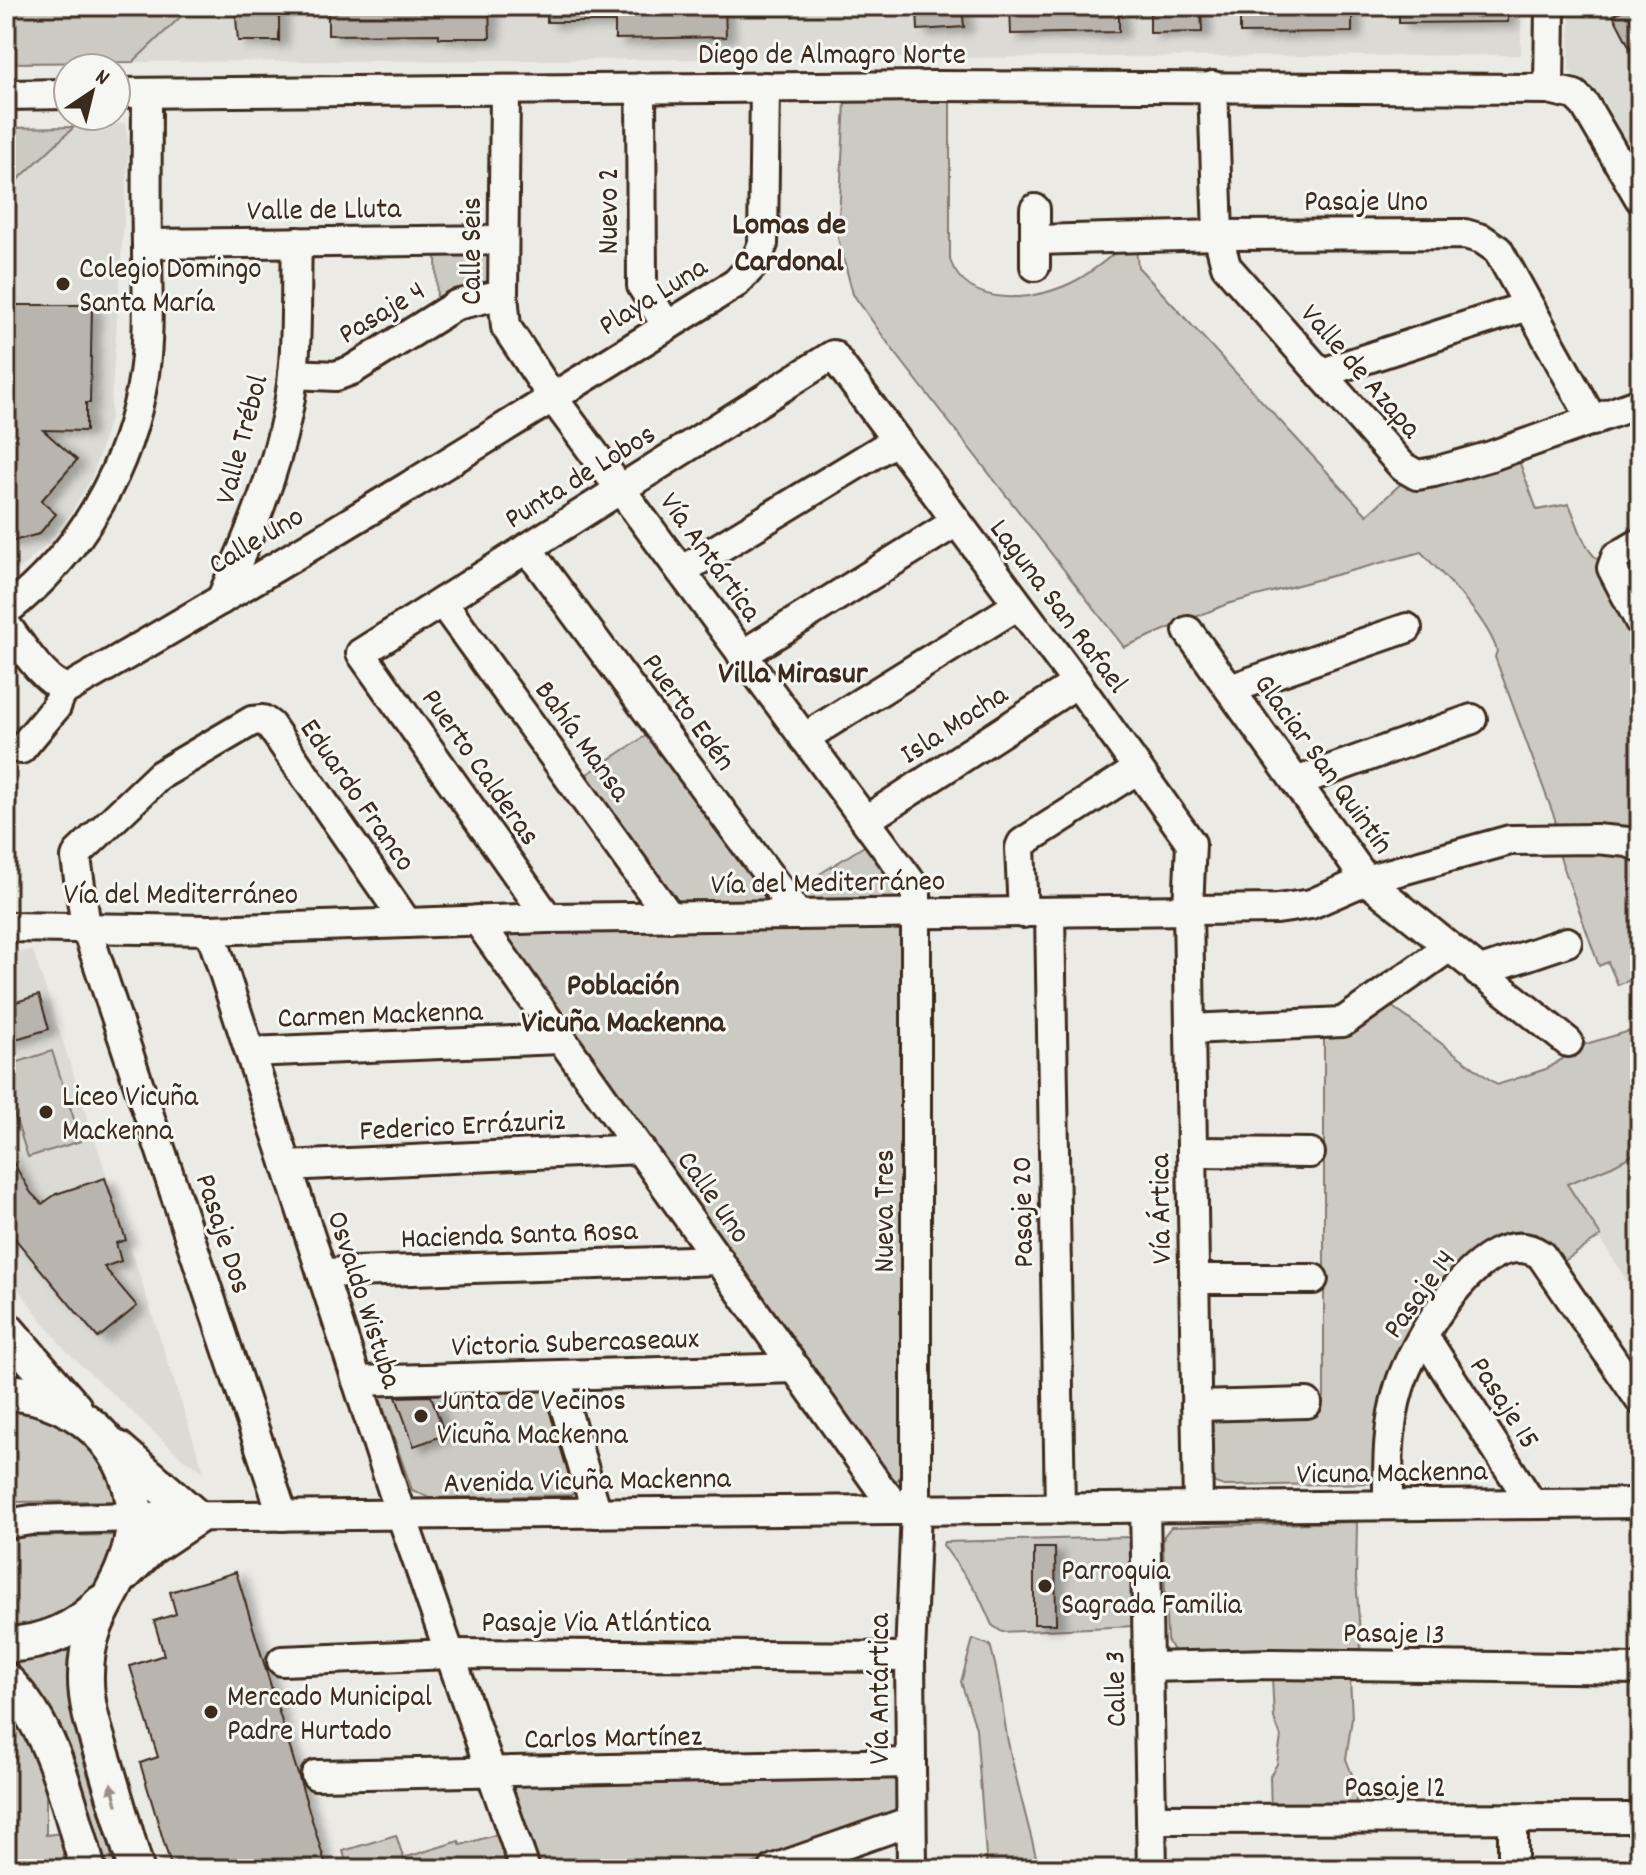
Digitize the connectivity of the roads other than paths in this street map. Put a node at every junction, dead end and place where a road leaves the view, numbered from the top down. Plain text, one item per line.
1 (1550, 6) edge
2 (1213, 86) junction
3 (765, 87) junction
4 (641, 88) junction
5 (1549, 89) junction
6 (505, 90) junction
7 (132, 93) edge
8 (147, 93) junction
9 (52, 94) edge
10 (6, 95) edge
11 (1640, 199) edge
12 (1035, 209) dead end
13 (1218, 235) junction
14 (503, 240) junction
15 (297, 242) junction
16 (147, 244) junction
17 (503, 294) junction
18 (1528, 306) junction
19 (667, 326) junction
20 (833, 355) joint
21 (1322, 373) junction
22 (293, 374) junction
23 (553, 398) junction
24 (1640, 403) edge
25 (1593, 421) junction
26 (895, 441) junction
27 (622, 488) junction
28 (956, 522) junction
29 (1640, 543) edge
30 (527, 548) junction
31 (681, 571) junction
32 (221, 600) junction
33 (442, 602) junction
34 (1018, 605) junction
35 (6, 611) edge
36 (1640, 622) edge
37 (6, 625) edge
38 (1407, 628) dead end
39 (1188, 631) dead end
40 (361, 653) joint
41 (742, 655) junction
42 (1077, 683) junction
43 (63, 688) junction
44 (1230, 689) junction
45 (1472, 719) dead end
46 (804, 738) junction
47 (21, 749) dead end
48 (1138, 769) junction
49 (1296, 782) junction
50 (866, 820) junction
51 (1640, 847) edge
52 (1366, 880) junction
53 (1188, 909) junction
54 (918, 912) junction
55 (1037, 913) junction
56 (798, 915) junction
57 (670, 917) junction
58 (548, 918) junction
59 (477, 920) junction
60 (407, 923) junction
61 (6, 927) edge
62 (86, 927) junction
63 (210, 930) junction
64 (1567, 942) dead end
65 (1448, 948) junction
66 (1478, 972) junction
67 (1190, 1029) junction
68 (561, 1039) junction
69 (1568, 1042) dead end
70 (250, 1052) junction
71 (640, 1149) junction
72 (1192, 1152) junction
73 (1310, 1153) dead end
74 (287, 1166) junction
75 (719, 1260) junction
76 (322, 1273) junction
77 (1194, 1279) junction
78 (1313, 1279) dead end
79 (6, 1329) edge
80 (1424, 1336) junction
81 (796, 1368) junction
82 (556, 1377) junction
83 (357, 1381) junction
84 (6, 1392) edge
85 (1640, 1400) edge
86 (1307, 1403) dead end
87 (1196, 1406) junction
88 (94, 1428) junction
89 (1640, 1503) edge
90 (1532, 1504) junction
91 (1388, 1505) junction
92 (1198, 1507) junction
93 (1145, 1508) junction
94 (1060, 1509) junction
95 (907, 1510) junction
96 (597, 1513) junction
97 (402, 1515) junction
98 (283, 1516) junction
99 (134, 1517) junction
100 (196, 1517) junction
101 (14, 1520) edge
102 (113, 1588) junction
103 (6, 1645) edge
104 (450, 1654) junction
105 (910, 1657) junction
106 (282, 1661) dead end
107 (1148, 1667) junction
108 (1640, 1669) edge
109 (6, 1681) edge
110 (911, 1763) junction
111 (492, 1773) junction
112 (316, 1775) dead end
113 (1640, 1818) edge
114 (1151, 1819) junction
115 (1513, 1820) junction
116 (911, 1821) junction
117 (88, 1869) edge
118 (136, 1869) edge
119 (525, 1869) edge
120 (774, 1869) edge
121 (912, 1869) edge
122 (1152, 1869) edge
123 (1513, 1869) edge

1 - 5 street
2 - 3 street, Diego de Almagro Norte
2 - 5 street, Diego de Almagro Norte
2 - 13 street, Valle de Azapa
3 - 4 street, Diego de Almagro Norte
3 - 19 street, Playa Luna
4 - 6 street, Diego de Almagro Norte
4 - 19 street, Nuevo 2
5 - 11 street
6 - 8 street, Diego de Almagro Norte
6 - 14 street, Calle Seis
7 - 8 street, Diego de Almagro Norte
8 - 16 street
9 - 10 street
12 - 13 street, Pasaje Uno
13 - 18 street, Pasaje Uno
13 - 21 street, Valle de Azapa
14 - 15 street, Valle de Lluta
14 - 17 street, Calle Seis
15 - 16 street, Valle de Lluta
15 - 22 street, Valle Trébol
16 - 35 street
17 - 22 street, Pasaje 4
17 - 23 street, Calle Seis
18 - 21 street
18 - 25 street, Pasaje Uno
19 - 23 street, Playa Luna
20 - 26 street, Laguna San Rafael
20 - 27 street, Punta de Lobos
21 - 25 street, Valle de Azapa
22 - 32 street, Valle Trébol
23 - 27 street, Vía Antártica
23 - 32 street, Calle Uno
24 - 25 street, Valle de Azapa
26 - 28 street, Laguna San Rafael
26 - 31 street
27 - 30 street, Punta de Lobos
27 - 31 street, Vía Antártica
28 - 34 street, Laguna San Rafael
28 - 41 street
29 - 36 street
30 - 33 street, Punta de Lobos
30 - 56 street, Puerto Edén
31 - 41 street, Vía Antártica
32 - 43 street, Calle Uno
33 - 40 street, Punta de Lobos
33 - 57 street, Bahía Mansa
34 - 42 street, Laguna San Rafael
34 - 46 street
37 - 43 street
38 - 44 street
39 - 44 street, Glaciar San Quintín
40 - 58 street, Puerto Calderas
41 - 46 street, Vía Antártica
42 - 48 street, Laguna San Rafael
42 - 50 street, Isla Mocha
43 - 47 street
44 - 49 street, Glaciar San Quintín
45 - 49 street
46 - 50 street, Vía Antártica
48 - 53 street, Laguna San Rafael
48 - 55 street, Pasaje 20
49 - 52 street, Glaciar San Quintín
50 - 54 street, Vía Antártica
51 - 52 street, Vía del Mediterráneo
52 - 53 street, Vía del Mediterráneo
52 - 65 street, Glaciar San Quintín
53 - 55 street, Vía del Mediterráneo
53 - 67 street, Vía Ártica
54 - 55 street, Vía del Mediterráneo
54 - 56 street, Vía del Mediterráneo
54 - 95 street, Nueva Tres
55 - 94 street, Pasaje 20
56 - 57 street, Vía del Mediterráneo
57 - 58 street, Vía del Mediterráneo
58 - 59 street, Vía del Mediterráneo
59 - 60 street, Vía del Mediterráneo
59 - 68 street, Calle Uno
60 - 62 street, Eduardo Franco
60 - 63 street, Vía del Mediterráneo
61 - 62 street, Vía del Mediterráneo
62 - 63 street, Vía del Mediterráneo
62 - 98 street, Pasaje Dos
63 - 70 street, Osvaldo Wistuba
64 - 66 street
65 - 66 street, Glaciar San Quintín
65 - 67 street
66 - 69 street, Glaciar San Quintín
67 - 72 street, Vía Ártica
68 - 70 street, Carmen Mackenna
68 - 71 street, Calle Uno
70 - 74 street, Osvaldo Wistuba
71 - 74 street, Federico Errázuriz
71 - 75 street, Calle Uno
72 - 73 street
72 - 77 street, Vía Ártica
74 - 76 street, Osvaldo Wistuba
75 - 76 street, Hacienda Santa Rosa
75 - 81 street, Calle Uno
76 - 83 street, Osvaldo Wistuba
77 - 78 street
77 - 87 street, Vía Ártica
79 - 88 main road
80 - 85 street, Pasaje 14
80 - 90 street, Pasaje 15
80 - 91 street, Pasaje 14
81 - 82 street, Victoria Subercaseaux
81 - 95 street, Calle Uno
82 - 83 street, Victoria Subercaseaux
82 - 96 street
83 - 97 street, Osvaldo Wistuba
84 - 88 main road
86 - 87 street
87 - 92 street, Vía Ártica
88 - 99 main road
88 - 100 main road
89 - 90 street, Vicuna Mackenna
90 - 91 street, Vicuna Mackenna
91 - 92 street, Vicuna Mackenna
92 - 93 street, Vicuna Mackenna
93 - 94 street, Avenida Vicuña Mackenna
93 - 107 street, Calle 3
94 - 95 street, Avenida Vicuña Mackenna
95 - 96 street, Avenida Vicuña Mackenna
95 - 105 street, Vía Antártica
96 - 97 street, Avenida Vicuña Mackenna
97 - 98 street, Avenida Vicuña Mackenna
97 - 104 street, Osvaldo Wistuba
98 - 100 street, Avenida Vicuña Mackenna
99 - 100 street, Avenida Vicuña Mackenna
99 - 101 street, Avenida Vicuña Mackenna
99 - 102 main road
100 - 102 main road
102 - 103 main road
118 -> 102 main road
104 - 105 street, Pasaje Via Atlántica
104 - 106 street, Pasaje Via Atlántica
104 - 111 street, Osvaldo Wistuba
105 - 110 street, Vía Antártica
107 - 108 street, Pasaje 13
107 - 114 street, Calle 3
109 - 117 main road
110 - 111 street, Carlos Martínez
110 - 116 street, Vía Antártica
111 - 112 street, Carlos Martínez
111 - 119 street, Osvaldo Wistuba
113 - 115 street, Pasaje 12
114 - 115 street, Pasaje 12
114 - 122 street, Calle 3
115 - 123 street
116 - 120 street
116 - 121 street, Vía Antártica

